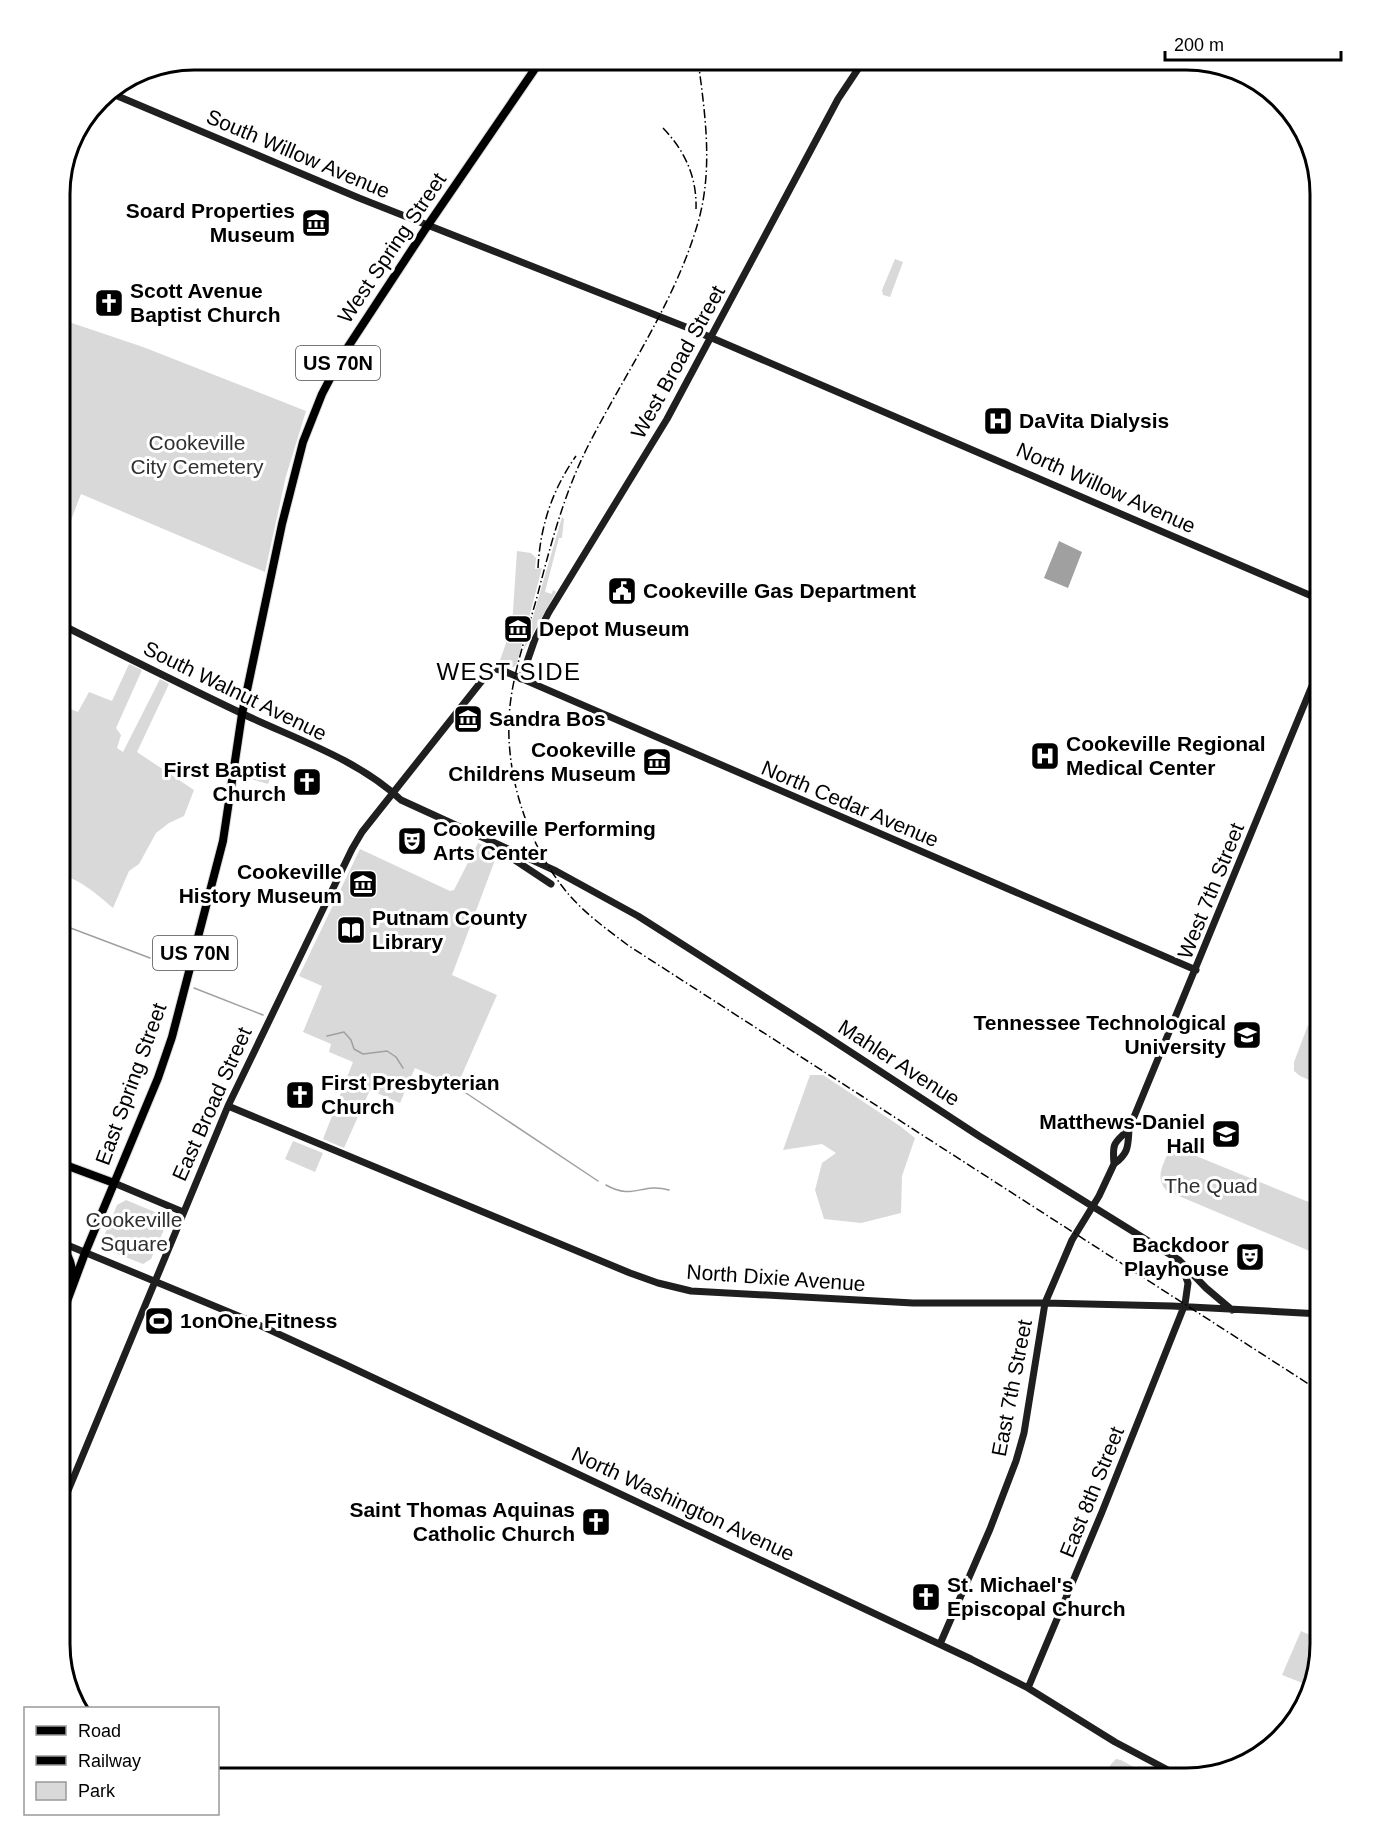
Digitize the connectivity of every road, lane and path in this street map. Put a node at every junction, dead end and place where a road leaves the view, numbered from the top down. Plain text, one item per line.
1 (533, 71) edge
2 (857, 71) edge
3 (119, 97) edge
4 (428, 225) junction
5 (711, 338) junction
6 (1310, 595) edge
7 (71, 629) edge
8 (527, 660) junction
9 (504, 671) junction
10 (521, 679) junction
11 (1310, 691) edge
12 (242, 714) junction
13 (393, 792) junction
14 (478, 837) junction
15 (551, 884) dead end
16 (1196, 970) junction
17 (228, 1106) junction
18 (1129, 1129) junction
19 (1114, 1164) junction
20 (71, 1166) edge
21 (114, 1183) junction
22 (1093, 1206) junction
23 (183, 1212) junction
24 (71, 1247) edge
25 (85, 1253) junction
26 (1179, 1260) junction
27 (71, 1261) edge
28 (154, 1282) junction
29 (1188, 1283) junction
30 (73, 1284) junction
31 (71, 1290) edge
32 (1045, 1303) junction
33 (1183, 1307) junction
34 (1203, 1308) junction
35 (1232, 1310) junction
36 (1310, 1314) edge
37 (71, 1483) edge
38 (940, 1644) junction
39 (1028, 1688) junction
40 (1164, 1768) edge

1 - 4 main road, West Spring Street / US 70N
2 - 5 street, West Broad Street
3 - 4 street, South Willow Avenue
4 - 5 street, South Willow Avenue
4 - 12 main road, West Spring Street / US 70N
5 - 6 street, North Willow Avenue
5 - 8 street, West Broad Street
7 - 12 street, South Walnut Avenue
8 - 9 street
8 - 10 street, West Broad Street
9 - 10 street, North Cedar Avenue
9 - 13 street, North Cedar Avenue
10 - 16 street, North Cedar Avenue
11 - 16 street, West 7th Street
12 - 13 street, South Walnut Avenue
12 - 21 main road, East Spring Street / US 70N
13 - 14 street, South Walnut Avenue
13 - 17 street, East Broad Street
14 - 15 street
14 - 22 street, Mahler Avenue
16 - 18 street, West 7th Street
17 - 23 street, East Broad Street
17 - 32 street, North Dixie Avenue
18 - 19 street, West 7th Street
18 - 19 street, West 7th Street
19 - 22 street, West 7th Street
20 - 21 main road
21 - 23 street
21 - 25 main road, East Spring Street / US 70N
22 - 26 street, Mahler Avenue
22 - 32 street, East 7th Street
23 - 28 street, East Broad Street
24 - 25 street, North Washington Avenue
25 - 28 street, North Washington Avenue
25 - 30 main road, East Spring Street / US 70N
26 - 29 street
26 - 35 street, Mahler Avenue
27 - 30 main road
28 - 37 street, East Broad Street
28 - 38 street, North Washington Avenue
29 - 33 street
29 - 34 street
30 - 31 main road, East Spring Street / US 70N
32 - 33 street, North Dixie Avenue
32 - 38 street, East 7th Street
33 - 34 street, North Dixie Avenue
33 - 39 street, East 8th Street
34 - 35 street, North Dixie Avenue
35 - 36 street, North Dixie Avenue
38 - 39 street, North Washington Avenue
39 - 40 street, North Washington Avenue

